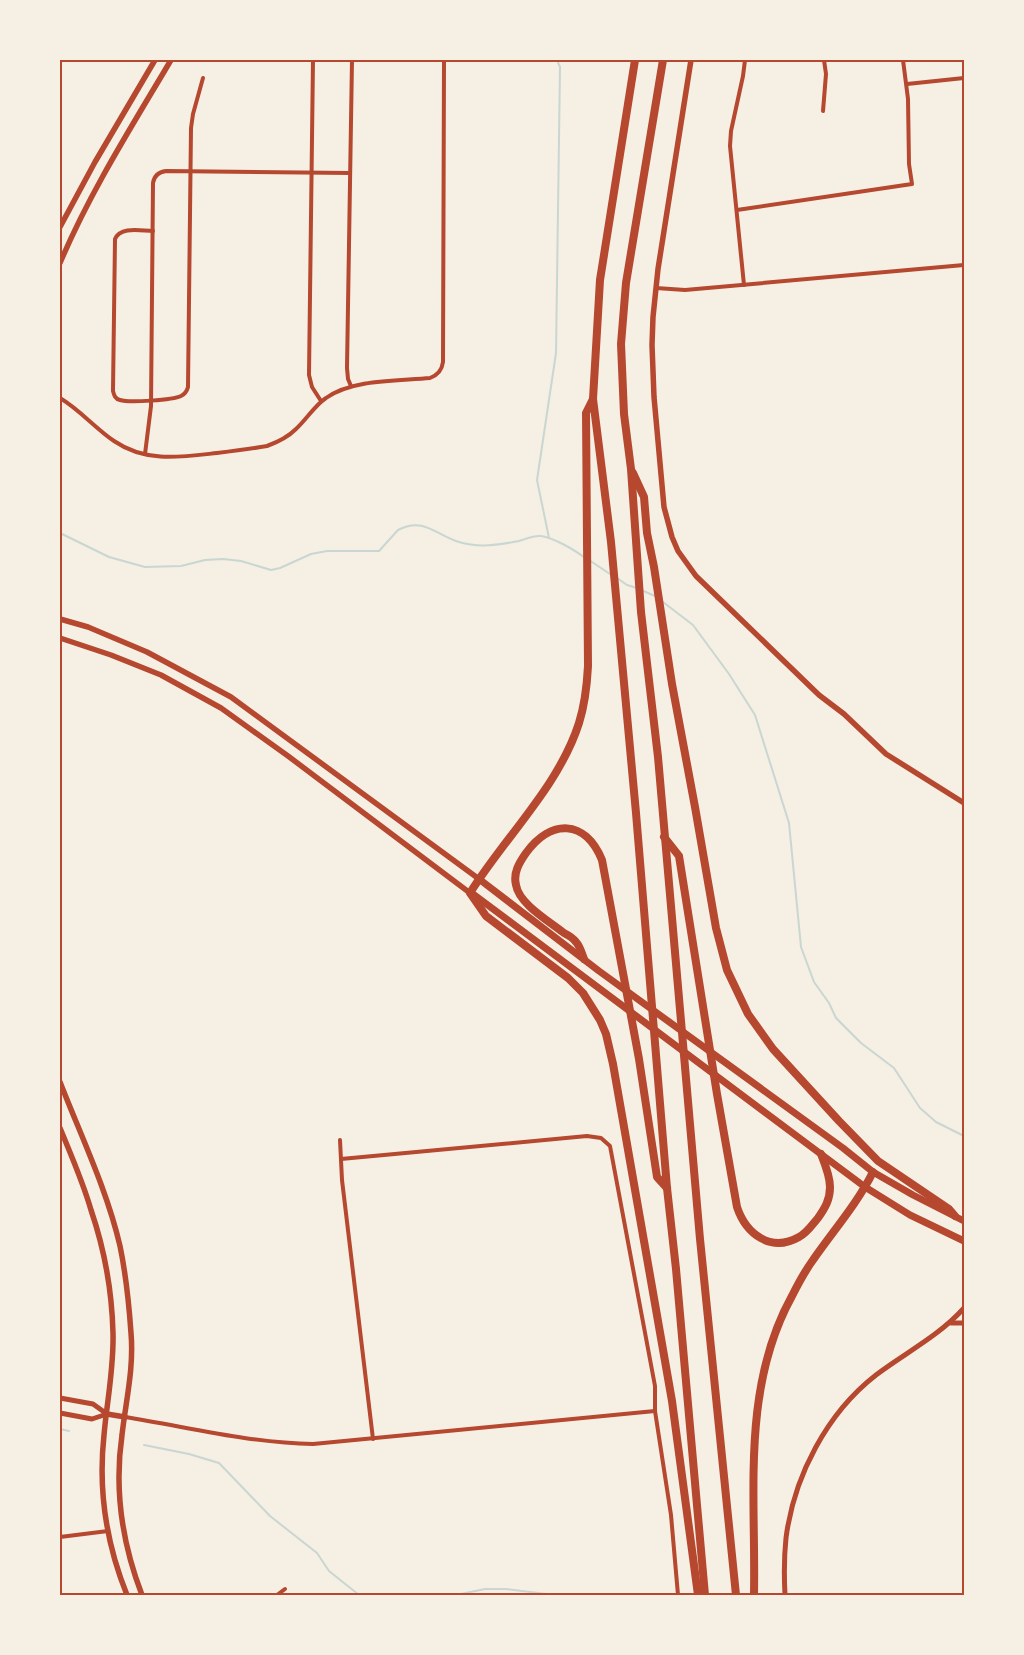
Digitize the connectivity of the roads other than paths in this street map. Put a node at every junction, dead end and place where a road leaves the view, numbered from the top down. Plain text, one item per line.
1 (155, 60) edge
2 (171, 60) edge
3 (313, 60) edge
4 (352, 60) edge
5 (444, 60) edge
6 (635, 60) edge
7 (663, 60) edge
8 (691, 60) edge
9 (745, 60) edge
10 (824, 60) edge
11 (903, 60) edge
12 (203, 78) dead end
13 (964, 78) edge
14 (906, 84) junction
15 (822, 111) dead end
16 (190, 171) junction
17 (313, 172) junction
18 (350, 173) junction
19 (737, 210) junction
20 (60, 227) edge
21 (153, 231) junction
22 (60, 263) edge
23 (964, 265) edge
24 (744, 285) junction
25 (656, 288) junction
26 (351, 386) junction
27 (60, 398) edge
28 (593, 399) junction
29 (151, 400) junction
30 (321, 401) junction
31 (145, 454) junction
32 (631, 469) junction
33 (60, 619) edge
34 (60, 638) edge
35 (964, 803) edge
36 (664, 837) junction
37 (479, 878) junction
38 (470, 893) junction
39 (584, 959) junction
40 (60, 1082) edge
41 (60, 1128) edge
42 (340, 1140) dead end
43 (821, 1154) junction
44 (341, 1159) junction
45 (873, 1172) junction
46 (866, 1187) junction
47 (667, 1188) junction
48 (955, 1216) junction
49 (964, 1221) edge
50 (964, 1241) edge
51 (964, 1308) edge
52 (950, 1323) junction
53 (964, 1323) edge
54 (60, 1398) edge
55 (655, 1411) junction
56 (60, 1413) edge
57 (107, 1414) junction
58 (125, 1417) junction
59 (373, 1440) junction
60 (108, 1531) junction
61 (60, 1537) edge
62 (285, 1589) dead end
63 (127, 1595) edge
64 (142, 1595) edge
65 (277, 1595) edge
66 (678, 1595) edge
67 (698, 1595) edge
68 (705, 1595) edge
69 (736, 1595) edge
70 (754, 1595) edge
71 (785, 1595) edge

1 - 20 main road
2 - 22 main road
3 - 17 street
4 - 18 street
5 - 26 street
6 - 28 highway
7 - 32 highway
8 - 25 main road
9 - 19 street
10 - 15 street
11 - 14 street
12 - 16 street
13 - 14 street
14 - 19 street
16 - 17 street
16 - 21 street
16 - 29 street
17 - 18 street
17 - 30 street
18 - 26 street
19 - 24 street
21 - 29 street
21 - 29 street
23 - 24 street
24 - 25 street
25 - 35 main road
26 - 30 street
27 - 31 street
28 - 37 highway
28 - 47 highway
29 - 31 street
30 - 31 street
32 - 36 highway
32 - 48 highway
33 - 37 main road
34 - 38 main road
36 - 43 highway
36 - 69 highway
37 - 38 highway
37 - 39 highway
38 - 43 highway
38 - 67 highway
39 - 45 highway
39 - 47 highway
40 - 58 main road
41 - 57 main road
42 - 44 street
43 - 46 highway
44 - 55 street
44 - 59 street
45 - 46 highway
45 - 48 highway
46 - 50 highway
46 - 70 highway
47 - 68 highway
48 - 49 highway
51 - 52 street
52 - 53 street
52 - 71 street
54 - 57 street
55 - 59 street
55 - 66 street
56 - 57 street
57 - 58 main road
57 - 60 main road
58 - 59 street
58 - 64 main road
60 - 61 street
60 - 63 main road
62 - 65 street

